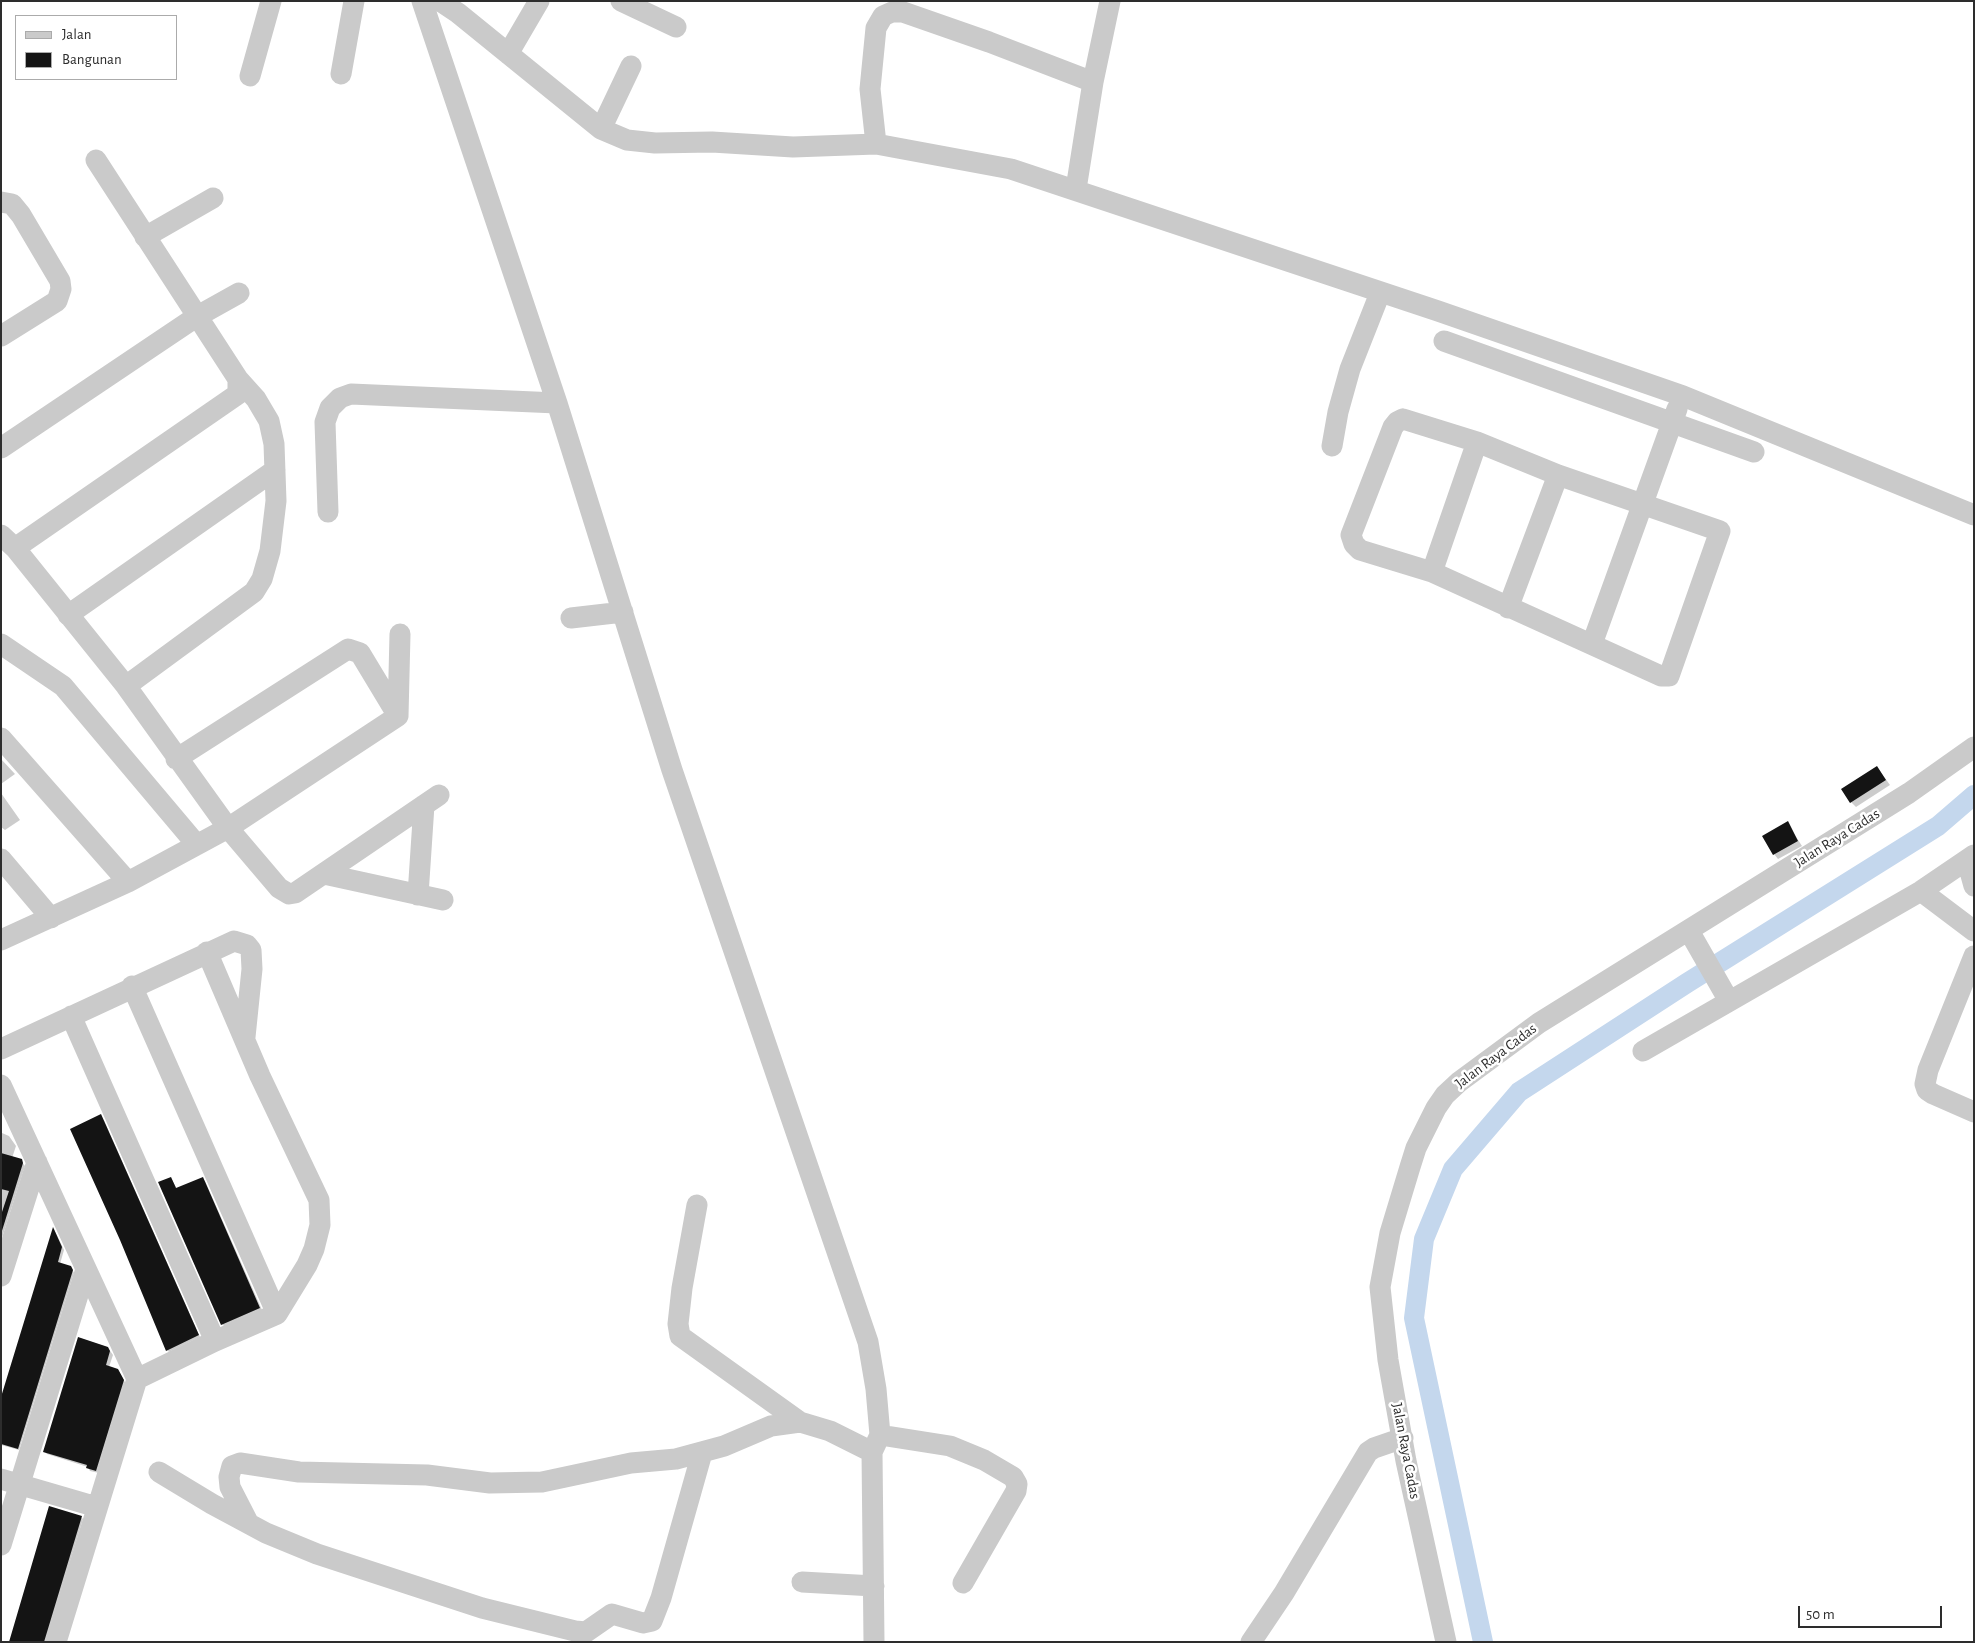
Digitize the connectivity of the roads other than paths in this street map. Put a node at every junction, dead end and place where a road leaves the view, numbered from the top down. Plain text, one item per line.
1 (271, 1) edge
2 (354, 1) edge
3 (422, 1) edge
4 (440, 1) edge
5 (539, 1) edge
6 (621, 1) edge
7 (1110, 1) edge
8 (648, 7) edge
9 (676, 26) dead end
10 (508, 54) junction
11 (631, 66) dead end
12 (341, 74) dead end
13 (250, 76) dead end
14 (1093, 82) junction
15 (601, 129) junction
16 (876, 144) junction
17 (96, 160) dead end
18 (1076, 189) junction
19 (213, 198) dead end
20 (1, 202) edge
21 (145, 237) junction
22 (239, 293) dead end
23 (1380, 293) junction
24 (196, 317) junction
25 (1, 336) edge
26 (1444, 341) dead end
27 (238, 379) junction
28 (1683, 396) junction
29 (557, 403) junction
30 (1671, 422) junction
31 (1477, 442) junction
32 (1332, 446) dead end
33 (1, 448) edge
34 (1754, 452) dead end
35 (275, 470) junction
36 (1558, 475) junction
37 (1644, 504) junction
38 (328, 512) dead end
39 (1974, 514) edge
40 (8, 541) edge
41 (1432, 572) junction
42 (1508, 608) junction
43 (623, 612) junction
44 (68, 615) junction
45 (571, 618) dead end
46 (400, 634) dead end
47 (1, 644) edge
48 (1592, 644) junction
49 (126, 686) junction
50 (398, 716) junction
51 (1, 738) edge
52 (1974, 747) edge
53 (176, 759) junction
54 (228, 828) junction
55 (197, 845) junction
56 (1, 859) edge
57 (1971, 861) edge
58 (324, 874) junction
59 (128, 882) junction
60 (1974, 886) edge
61 (1921, 891) junction
62 (418, 895) junction
63 (443, 900) dead end
64 (51, 918) junction
65 (1974, 931) edge
66 (1, 940) edge
67 (1693, 941) junction
68 (207, 952) junction
69 (1974, 956) edge
70 (132, 986) junction
71 (1727, 998) junction
72 (71, 1016) junction
73 (245, 1038) junction
74 (1, 1050) edge
75 (1643, 1051) dead end
76 (1, 1085) edge
77 (1974, 1112) edge
78 (10, 1121) edge
79 (37, 1162) junction
80 (697, 1205) dead end
81 (86, 1269) junction
82 (1, 1276) edge
83 (278, 1314) junction
84 (215, 1341) junction
85 (137, 1379) junction
86 (800, 1422) junction
87 (1403, 1438) junction
88 (876, 1444) junction
89 (702, 1453) junction
90 (159, 1472) dead end
91 (10, 1482) edge
92 (97, 1507) junction
93 (249, 1524) junction
94 (1, 1545) edge
95 (802, 1582) dead end
96 (962, 1583) dead end
97 (874, 1586) junction
98 (56, 1642) edge
99 (874, 1642) edge
100 (1252, 1642) edge
101 (1446, 1642) edge

1 - 13 street
2 - 12 street
3 - 29 street
4 - 10 street
5 - 10 street
6 - 8 street
7 - 14 street
8 - 9 street
10 - 15 street
11 - 15 street
14 - 16 street
14 - 18 street
15 - 16 street
16 - 18 street
17 - 21 street
18 - 23 street
19 - 21 street
20 - 25 street
21 - 24 street
22 - 24 street
23 - 28 street
23 - 32 street
24 - 27 street
24 - 33 street
26 - 30 street
27 - 35 street
27 - 40 street
28 - 30 street
28 - 39 street
29 - 38 street
29 - 43 street
30 - 34 street
30 - 37 street
31 - 36 street
31 - 41 street
31 - 41 street
35 - 44 street
35 - 49 street
36 - 37 street
36 - 42 street
37 - 48 street
37 - 48 street
40 - 44 street
41 - 42 street
42 - 48 street
43 - 45 street
43 - 88 street
44 - 49 street
46 - 50 street
47 - 55 street
49 - 53 street
50 - 53 street
50 - 54 street
51 - 59 street
52 - 67 street, Jalan Raya Cadas
53 - 54 street
54 - 55 street
54 - 58 street
55 - 59 street
56 - 64 street
57 - 60 street
57 - 61 street
58 - 62 street
58 - 62 street
59 - 64 street
61 - 65 street
61 - 71 street
62 - 63 street
64 - 66 street
67 - 71 street
67 - 87 street, Jalan Raya Cadas
68 - 70 street
68 - 73 street
68 - 73 street
69 - 77 street
70 - 72 street
70 - 83 street
71 - 75 street
72 - 74 street
72 - 84 street
73 - 83 street
76 - 78 street
78 - 79 street
79 - 81 street
79 - 82 street
80 - 86 street
81 - 85 street
81 - 91 street
83 - 84 street
84 - 85 street
85 - 92 street
86 - 88 street
86 - 89 street
87 - 100 street
87 - 101 street, Jalan Raya Cadas
88 - 96 street
88 - 97 street
89 - 93 street
89 - 93 street
90 - 93 street
91 - 92 street
91 - 94 street
92 - 98 street
95 - 97 street
97 - 99 street

